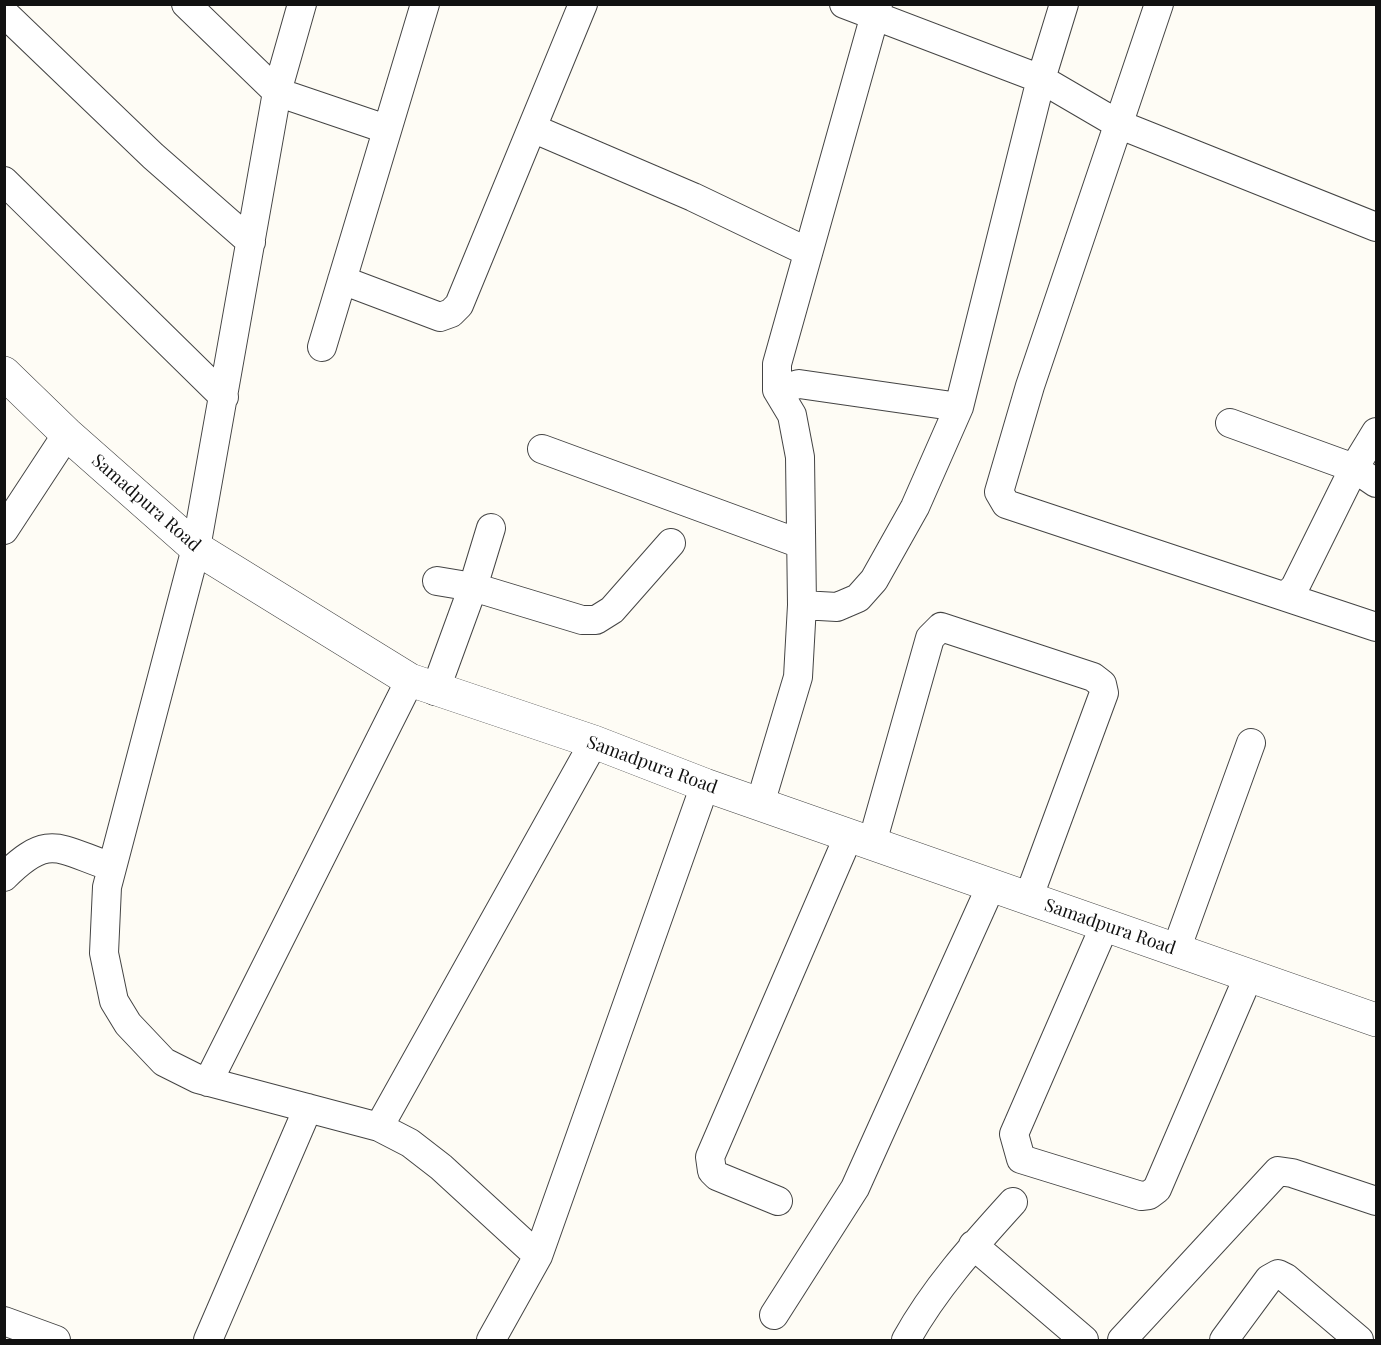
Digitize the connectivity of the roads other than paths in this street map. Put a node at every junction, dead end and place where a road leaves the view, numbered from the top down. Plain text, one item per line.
1 (186, 4) edge
2 (302, 4) edge
3 (425, 4) edge
4 (583, 4) edge
5 (844, 4) edge
6 (1064, 4) edge
7 (1159, 4) edge
8 (877, 10) edge
9 (11, 15) edge
10 (1041, 79) junction
11 (277, 92) junction
12 (1118, 124) junction
13 (532, 128) junction
14 (386, 129) junction
15 (4, 181) edge
16 (1377, 227) edge
17 (251, 242) junction
18 (807, 251) junction
19 (342, 280) junction
20 (322, 347) dead end
21 (4, 373) edge
22 (777, 390) junction
23 (224, 397) junction
24 (959, 407) junction
25 (1230, 423) dead end
26 (1377, 432) edge
27 (68, 434) junction
28 (542, 449) dead end
29 (1365, 475) edge
30 (491, 528) dead end
31 (4, 530) edge
32 (670, 543) dead end
33 (801, 544) junction
34 (196, 548) junction
35 (437, 581) dead end
36 (473, 587) junction
37 (1287, 595) junction
38 (802, 604) junction
39 (1376, 624) edge
40 (423, 686) junction
41 (594, 742) junction
42 (1251, 743) dead end
43 (705, 785) junction
44 (760, 804) junction
45 (861, 839) junction
46 (112, 867) junction
47 (4, 877) edge
48 (991, 886) junction
49 (1028, 899) junction
50 (1105, 925) junction
51 (1176, 950) junction
52 (1249, 975) junction
53 (1377, 1020) edge
54 (208, 1082) junction
55 (308, 1108) junction
56 (380, 1127) junction
57 (1377, 1201) edge
58 (778, 1202) dead end
59 (1012, 1202) dead end
60 (974, 1245) junction
61 (538, 1256) junction
62 (774, 1315) dead end
63 (8, 1328) edge
64 (56, 1341) edge
65 (208, 1341) edge
66 (491, 1341) edge
67 (906, 1341) edge
68 (1084, 1341) edge
69 (1122, 1341) edge
70 (1224, 1341) edge
71 (1359, 1341) edge

1 - 11 street
2 - 11 street
3 - 14 street
4 - 13 street
5 - 8 street
6 - 10 street
7 - 12 street
8 - 10 street
8 - 18 street
9 - 17 street
10 - 12 street
10 - 24 street
11 - 14 street
11 - 17 street
12 - 16 street
12 - 37 street
13 - 18 street
13 - 19 street
14 - 19 street
15 - 23 street
17 - 23 street
18 - 22 street
19 - 20 street
21 - 27 street, Samadpura Road
22 - 24 street
22 - 33 street
23 - 34 street
24 - 38 street
25 - 29 street
26 - 29 street
27 - 31 street
27 - 34 street, Samadpura Road
28 - 33 street
29 - 37 street
30 - 36 street
32 - 36 street
33 - 38 street
34 - 40 street, Samadpura Road
34 - 46 street
35 - 36 street
36 - 40 street
37 - 39 street
38 - 44 street
40 - 41 street, Samadpura Road
40 - 54 street
41 - 43 street, Samadpura Road
41 - 56 street
42 - 51 street
43 - 44 street, Samadpura Road
43 - 61 street
44 - 45 street, Samadpura Road
45 - 48 street, Samadpura Road
45 - 49 street
45 - 58 street
46 - 47 street
46 - 54 street
48 - 49 street, Samadpura Road
48 - 62 street
49 - 50 street, Samadpura Road
50 - 51 street, Samadpura Road
50 - 52 street
51 - 52 street, Samadpura Road
52 - 53 street, Samadpura Road
54 - 55 street
55 - 56 street
55 - 65 street
56 - 61 street
57 - 69 street
59 - 60 street
60 - 67 street
60 - 68 street
61 - 66 street
63 - 64 street
70 - 71 street

